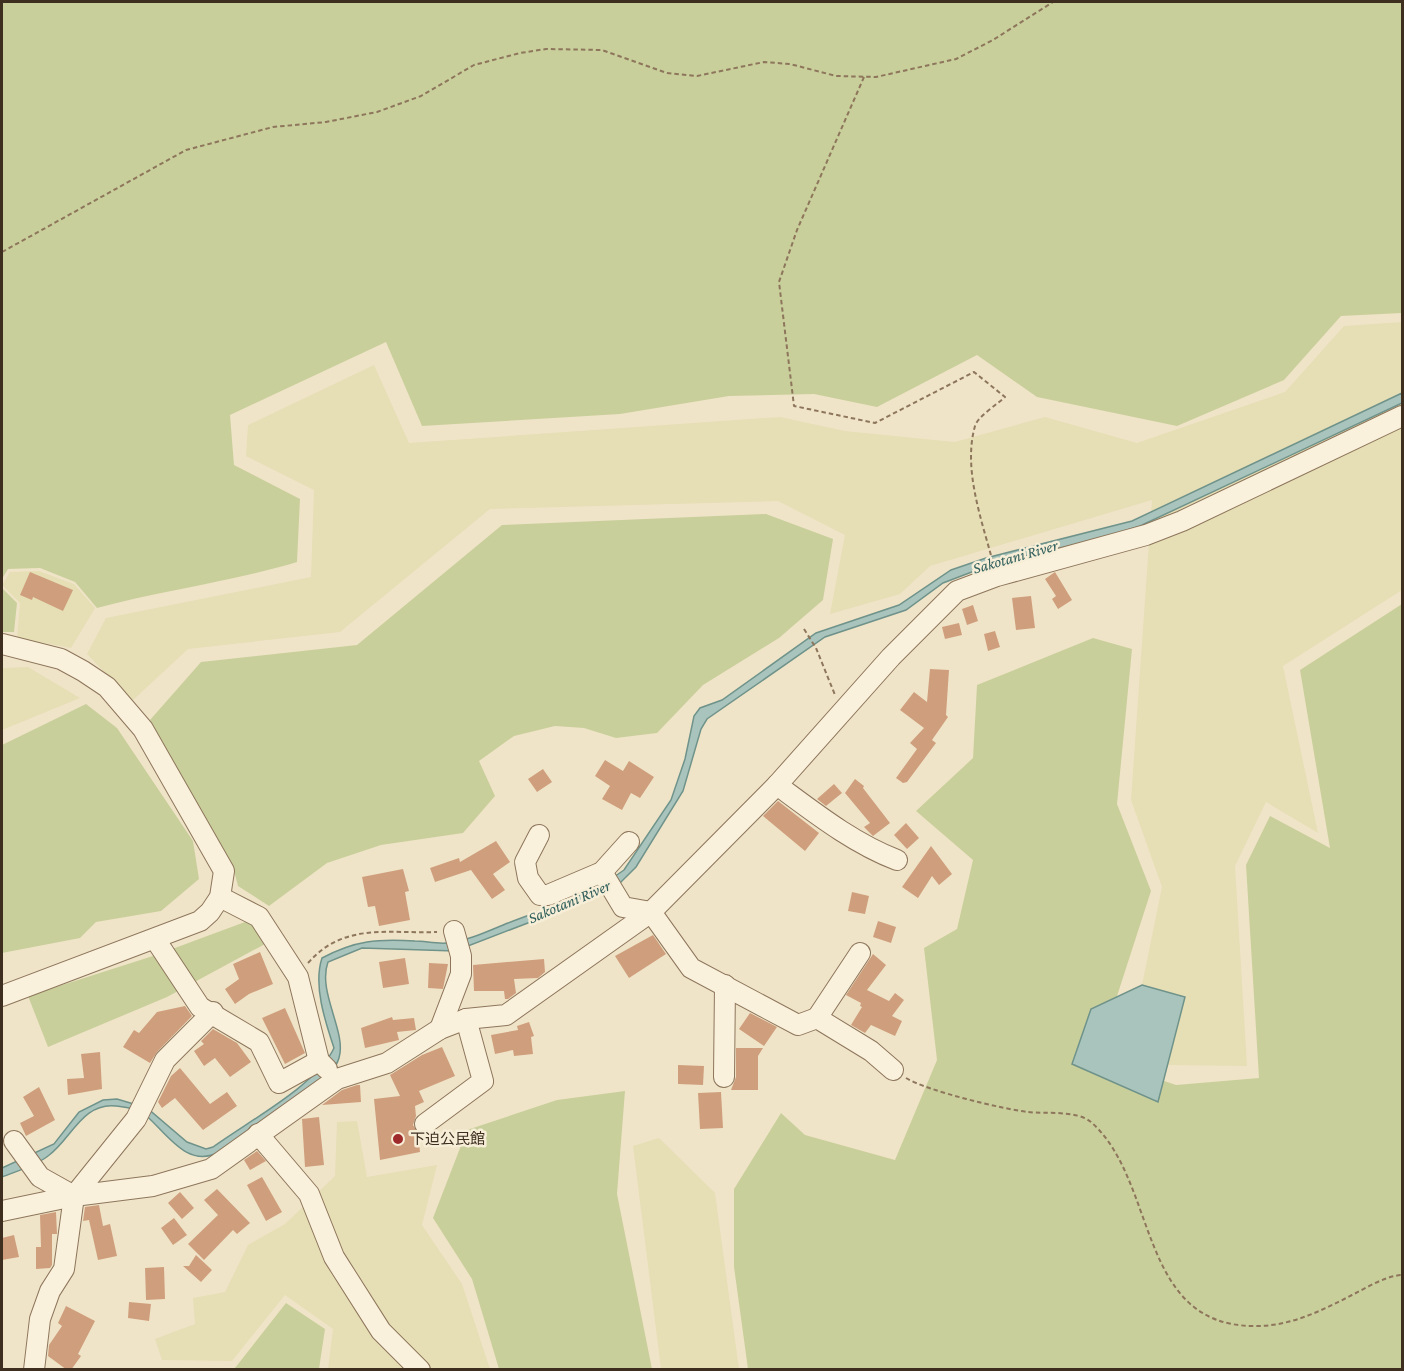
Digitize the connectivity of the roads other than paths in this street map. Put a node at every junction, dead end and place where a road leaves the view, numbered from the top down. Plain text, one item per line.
1 (1402, 416) edge
2 (2, 644) edge
3 (777, 785) junction
4 (539, 835) dead end
5 (629, 842) dead end
6 (897, 860) dead end
7 (603, 874) junction
8 (220, 897) junction
9 (651, 912) junction
10 (155, 939) junction
11 (457, 942) road end
12 (860, 952) dead end
13 (725, 985) junction
14 (2, 996) edge
15 (213, 1012) junction
16 (817, 1018) junction
17 (466, 1019) junction
18 (440, 1029) junction
19 (893, 1070) road end
20 (330, 1071) junction
21 (724, 1077) dead end
22 (426, 1124) dead end
23 (258, 1134) junction
24 (14, 1141) dead end
25 (74, 1196) junction
26 (2, 1211) edge
27 (34, 1370) edge
28 (420, 1370) edge

1 - 3 street
2 - 8 street
3 - 6 street
3 - 9 street
4 - 7 street
5 - 7 street
7 - 9 street
8 - 10 street
8 - 20 street
9 - 13 street
9 - 17 street
10 - 14 street
10 - 15 street
11 - 18 street
12 - 16 street
13 - 16 street
13 - 21 street
15 - 20 street
15 - 25 street
16 - 19 street
17 - 18 street
17 - 22 street
18 - 20 street
20 - 23 street
23 - 25 street
23 - 28 street
24 - 25 street
25 - 26 street
25 - 27 street

